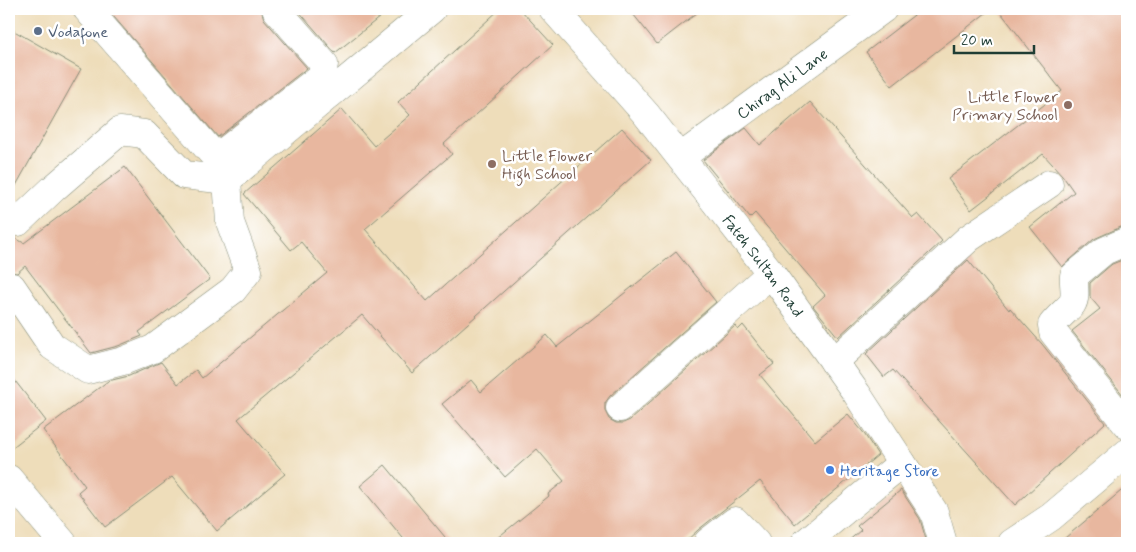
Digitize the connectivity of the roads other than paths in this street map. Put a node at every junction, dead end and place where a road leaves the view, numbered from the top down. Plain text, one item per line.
1 (87, 9) edge
2 (276, 9) edge
3 (432, 9) edge
4 (553, 9) edge
5 (883, 9) edge
6 (681, 157) junction
7 (227, 180) junction
8 (1049, 184) dead end
9 (18, 222) dead end
10 (1127, 241) edge
11 (771, 273) junction
12 (12, 287) dead end
13 (834, 362) junction
14 (620, 408) dead end
15 (1127, 425) edge
16 (1127, 453) edge
17 (902, 463) junction
18 (9, 479) edge
19 (708, 542) dead end
20 (63, 543) edge
21 (756, 543) edge
22 (805, 543) edge
23 (943, 543) edge
24 (1012, 543) edge

1 - 2 street
3 - 7 street
4 - 6 street, Fateh Sultan Road
5 - 6 street, Chirag Ali Lane
6 - 11 street, Fateh Sultan Road
7 - 9 street
7 - 12 street
8 - 13 street
10 - 15 street
11 - 13 street, Fateh Sultan Road
11 - 14 street
13 - 17 street, Fateh Sultan Road
16 - 24 street
17 - 22 street
17 - 23 street, Fateh Sultan Road
18 - 20 street
19 - 21 street

